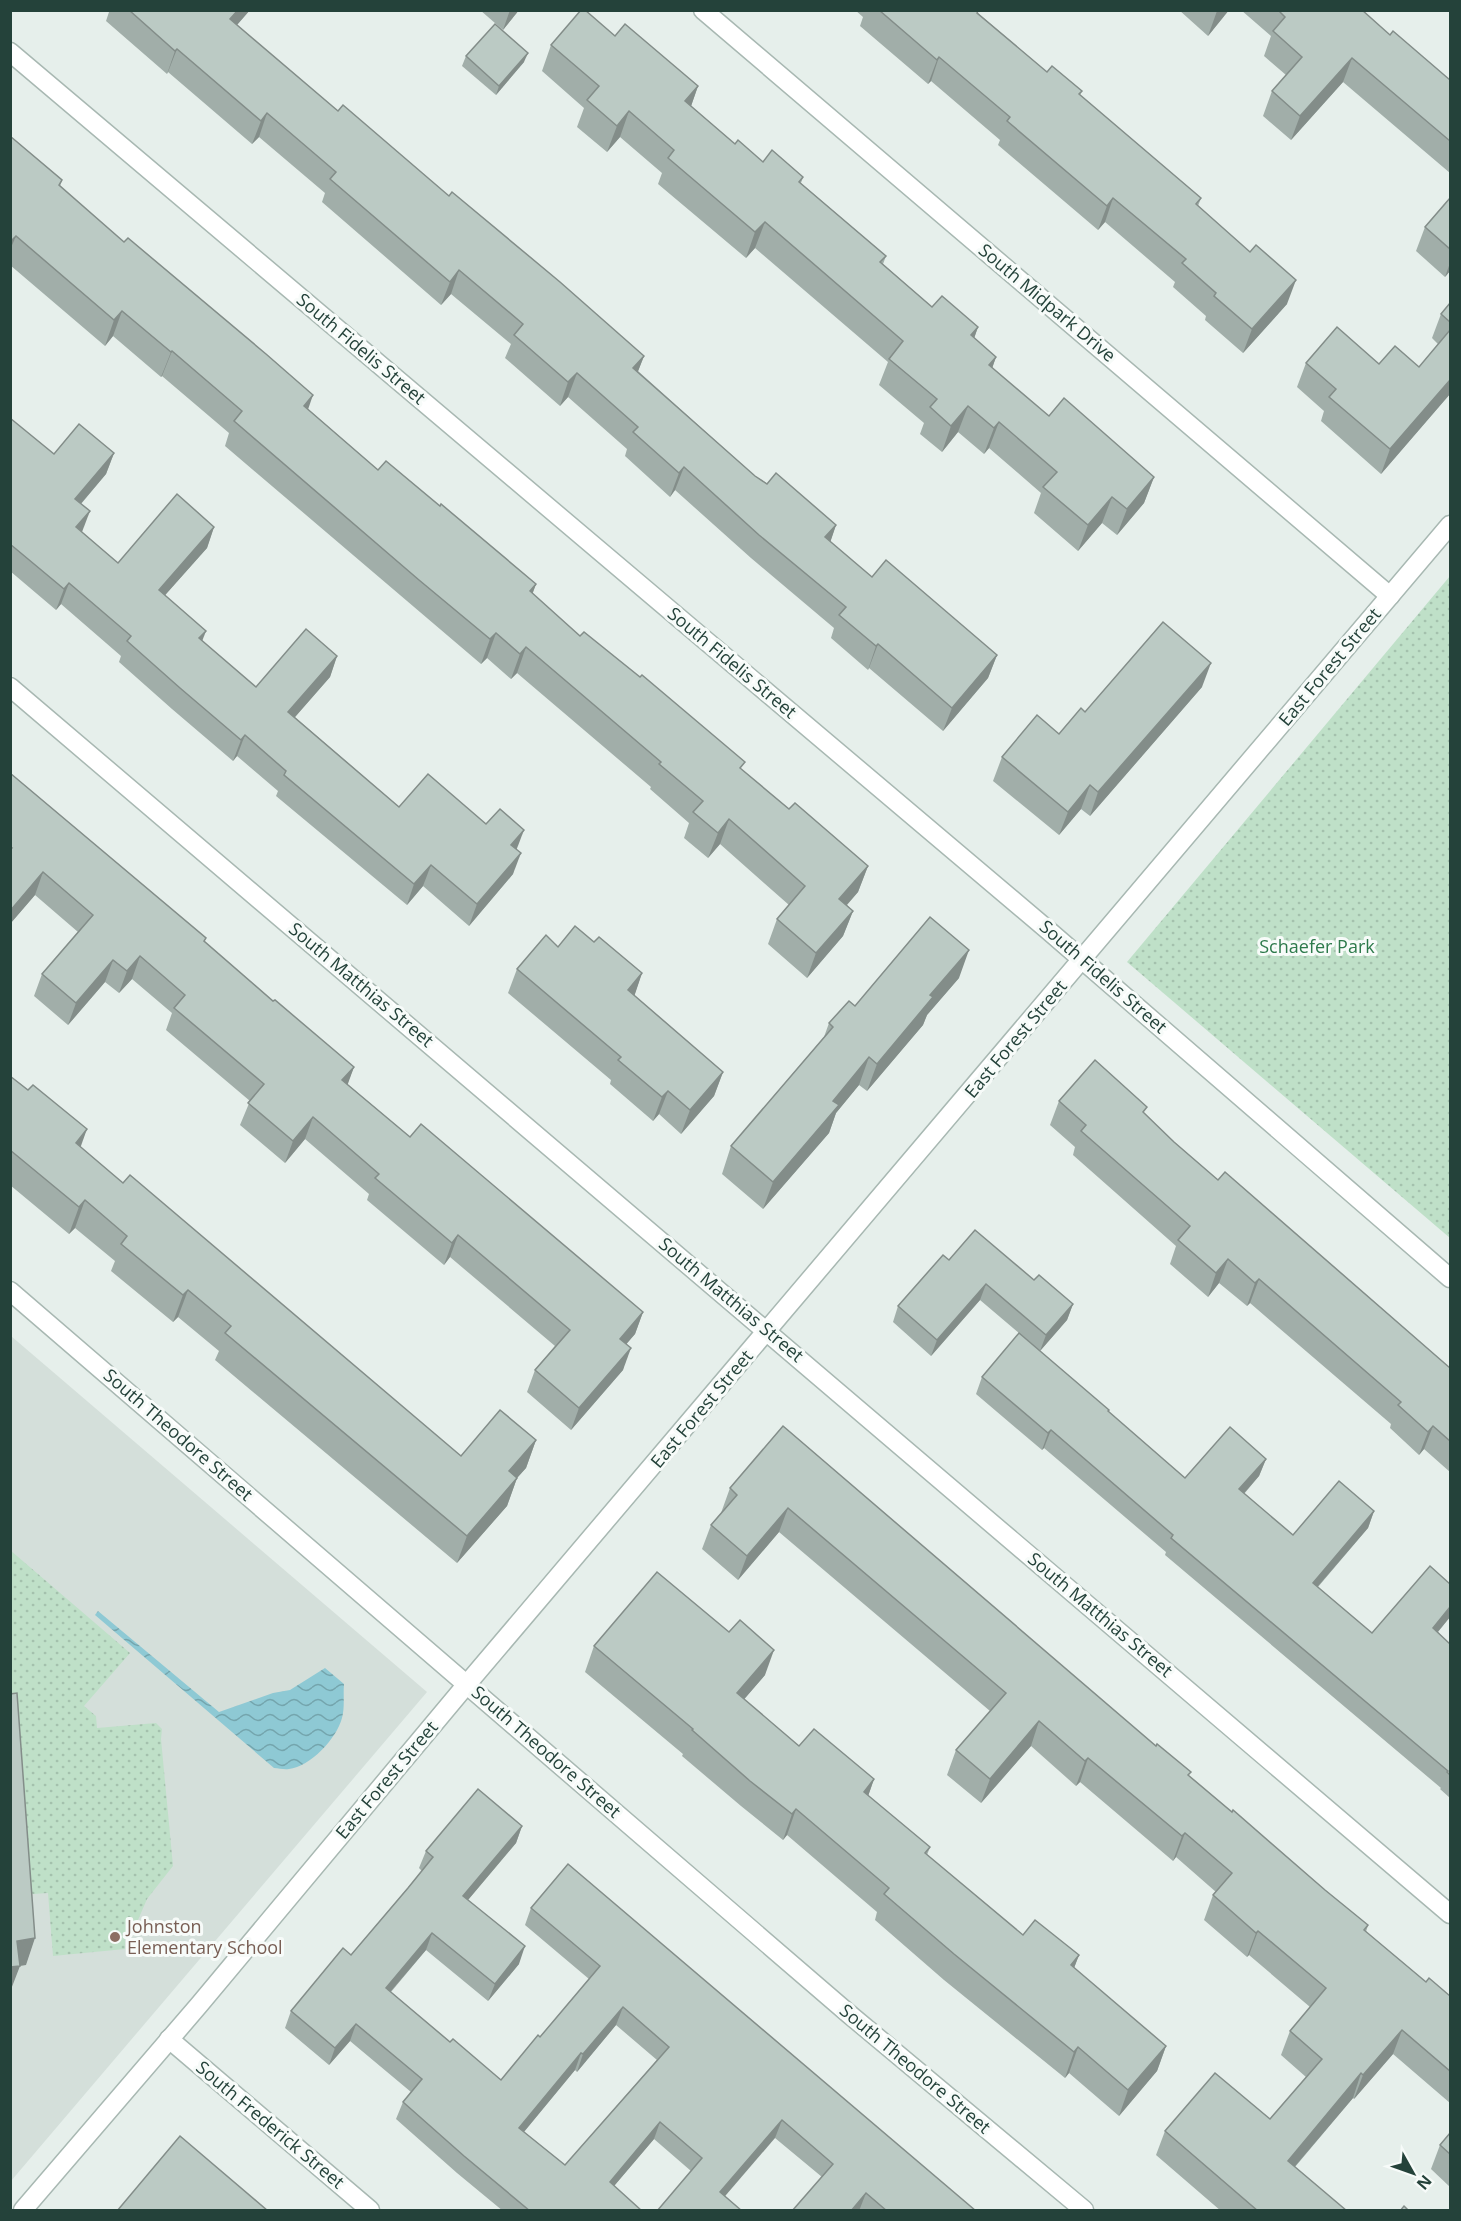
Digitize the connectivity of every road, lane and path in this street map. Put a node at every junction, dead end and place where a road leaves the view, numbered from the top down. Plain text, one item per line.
1 (703, 10) edge
2 (10, 52) edge
3 (1450, 525) edge
4 (1390, 596) junction
5 (10, 687) edge
6 (1083, 960) junction
7 (1450, 1278) edge
8 (10, 1291) edge
9 (767, 1331) junction
10 (467, 1684) junction
11 (1450, 1914) edge
12 (169, 2039) junction
13 (23, 2211) edge
14 (370, 2211) edge
15 (1084, 2211) edge

1 - 4 street, South Midpark Drive
2 - 6 street, South Fidelis Street
3 - 4 street, East Forest Street
4 - 6 street, East Forest Street
5 - 9 street, South Matthias Street
6 - 7 street, South Fidelis Street
6 - 9 street, East Forest Street
8 - 10 street, South Theodore Street
9 - 10 street, East Forest Street
9 - 11 street, South Matthias Street
10 - 12 street, East Forest Street
10 - 15 street, South Theodore Street
12 - 13 street, East Forest Street
12 - 14 street, South Frederick Street

